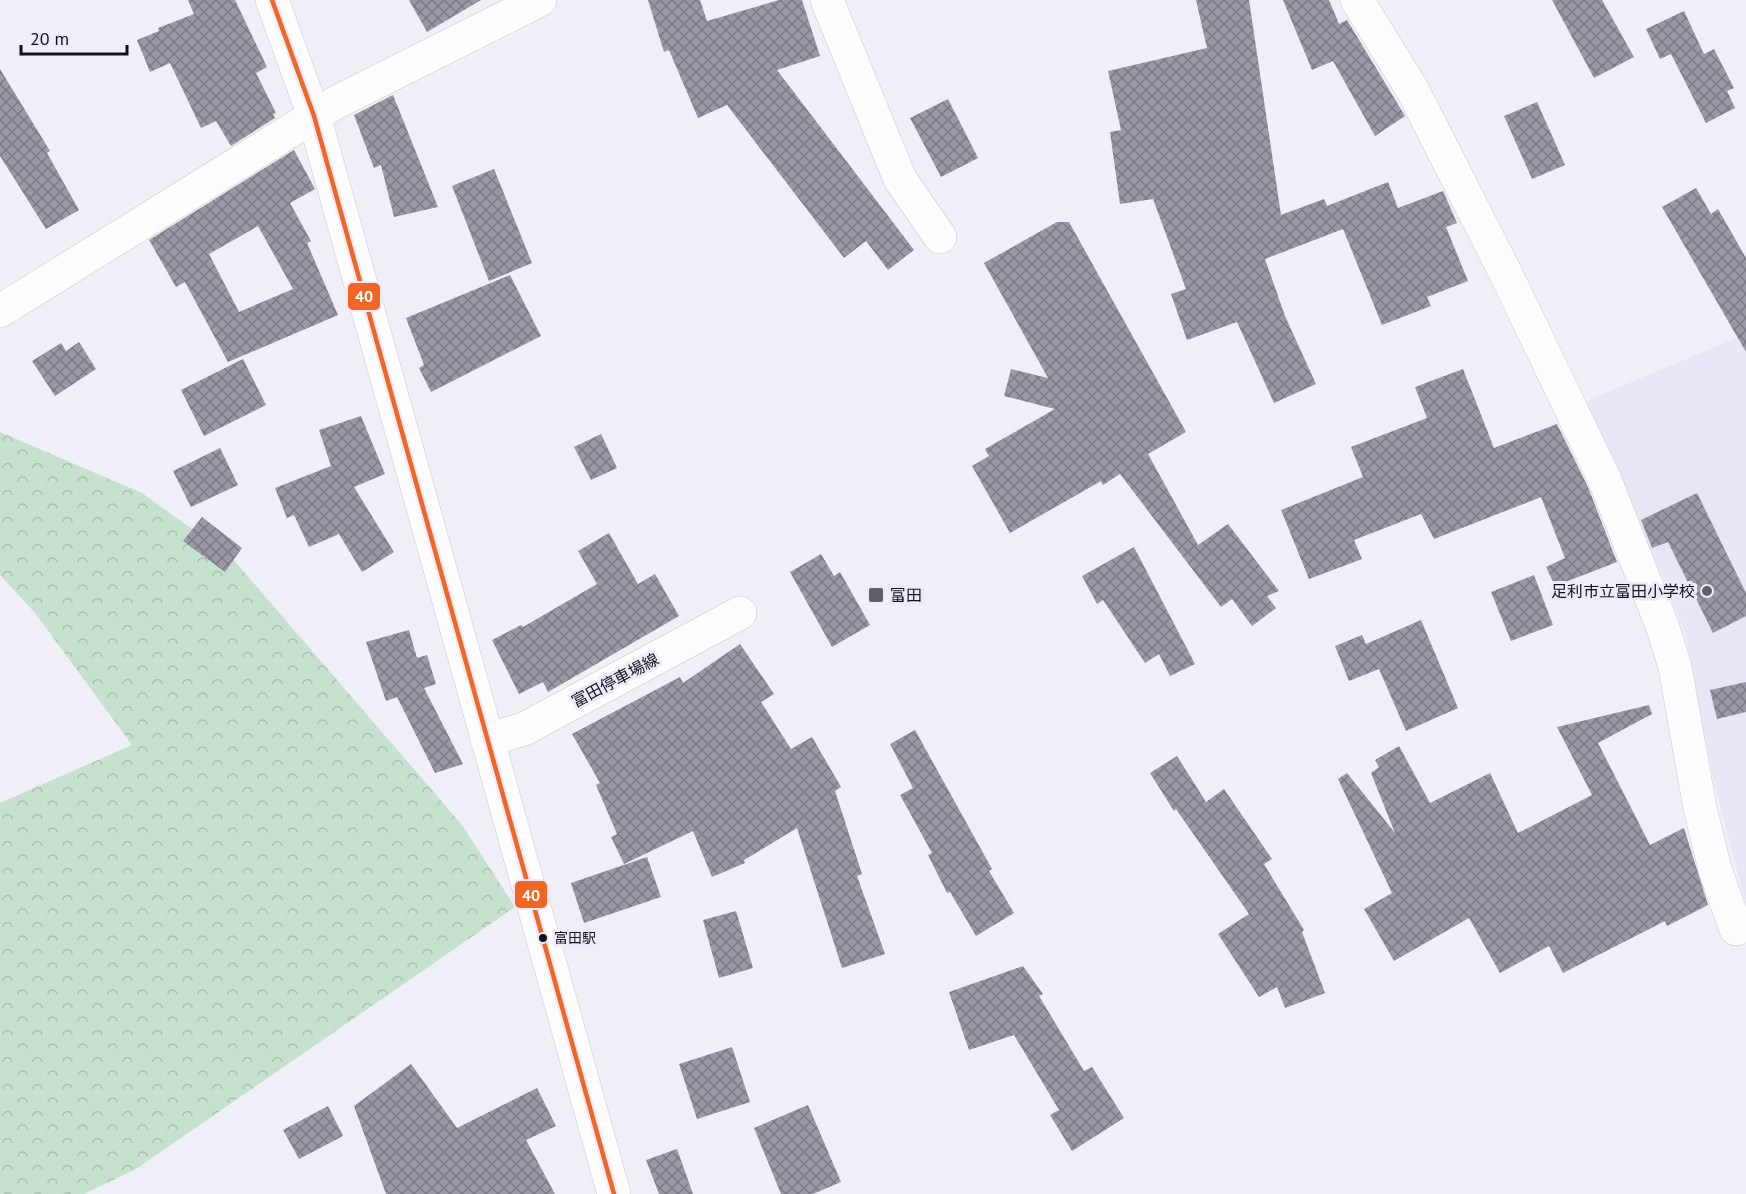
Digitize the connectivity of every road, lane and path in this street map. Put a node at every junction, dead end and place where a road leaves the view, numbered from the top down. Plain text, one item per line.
1 (272, 0) edge
2 (540, 0) edge
3 (827, 0) edge
4 (1357, 0) edge
5 (314, 116) junction
6 (940, 237) dead end
7 (0, 311) edge
8 (740, 613) dead end
9 (487, 740) junction
10 (1736, 929) dead end
11 (614, 1194) edge

1 - 5 street
2 - 5 street
3 - 6 street
4 - 10 street
5 - 7 street
5 - 9 street
8 - 9 street, 富田停車場線
9 - 11 street

